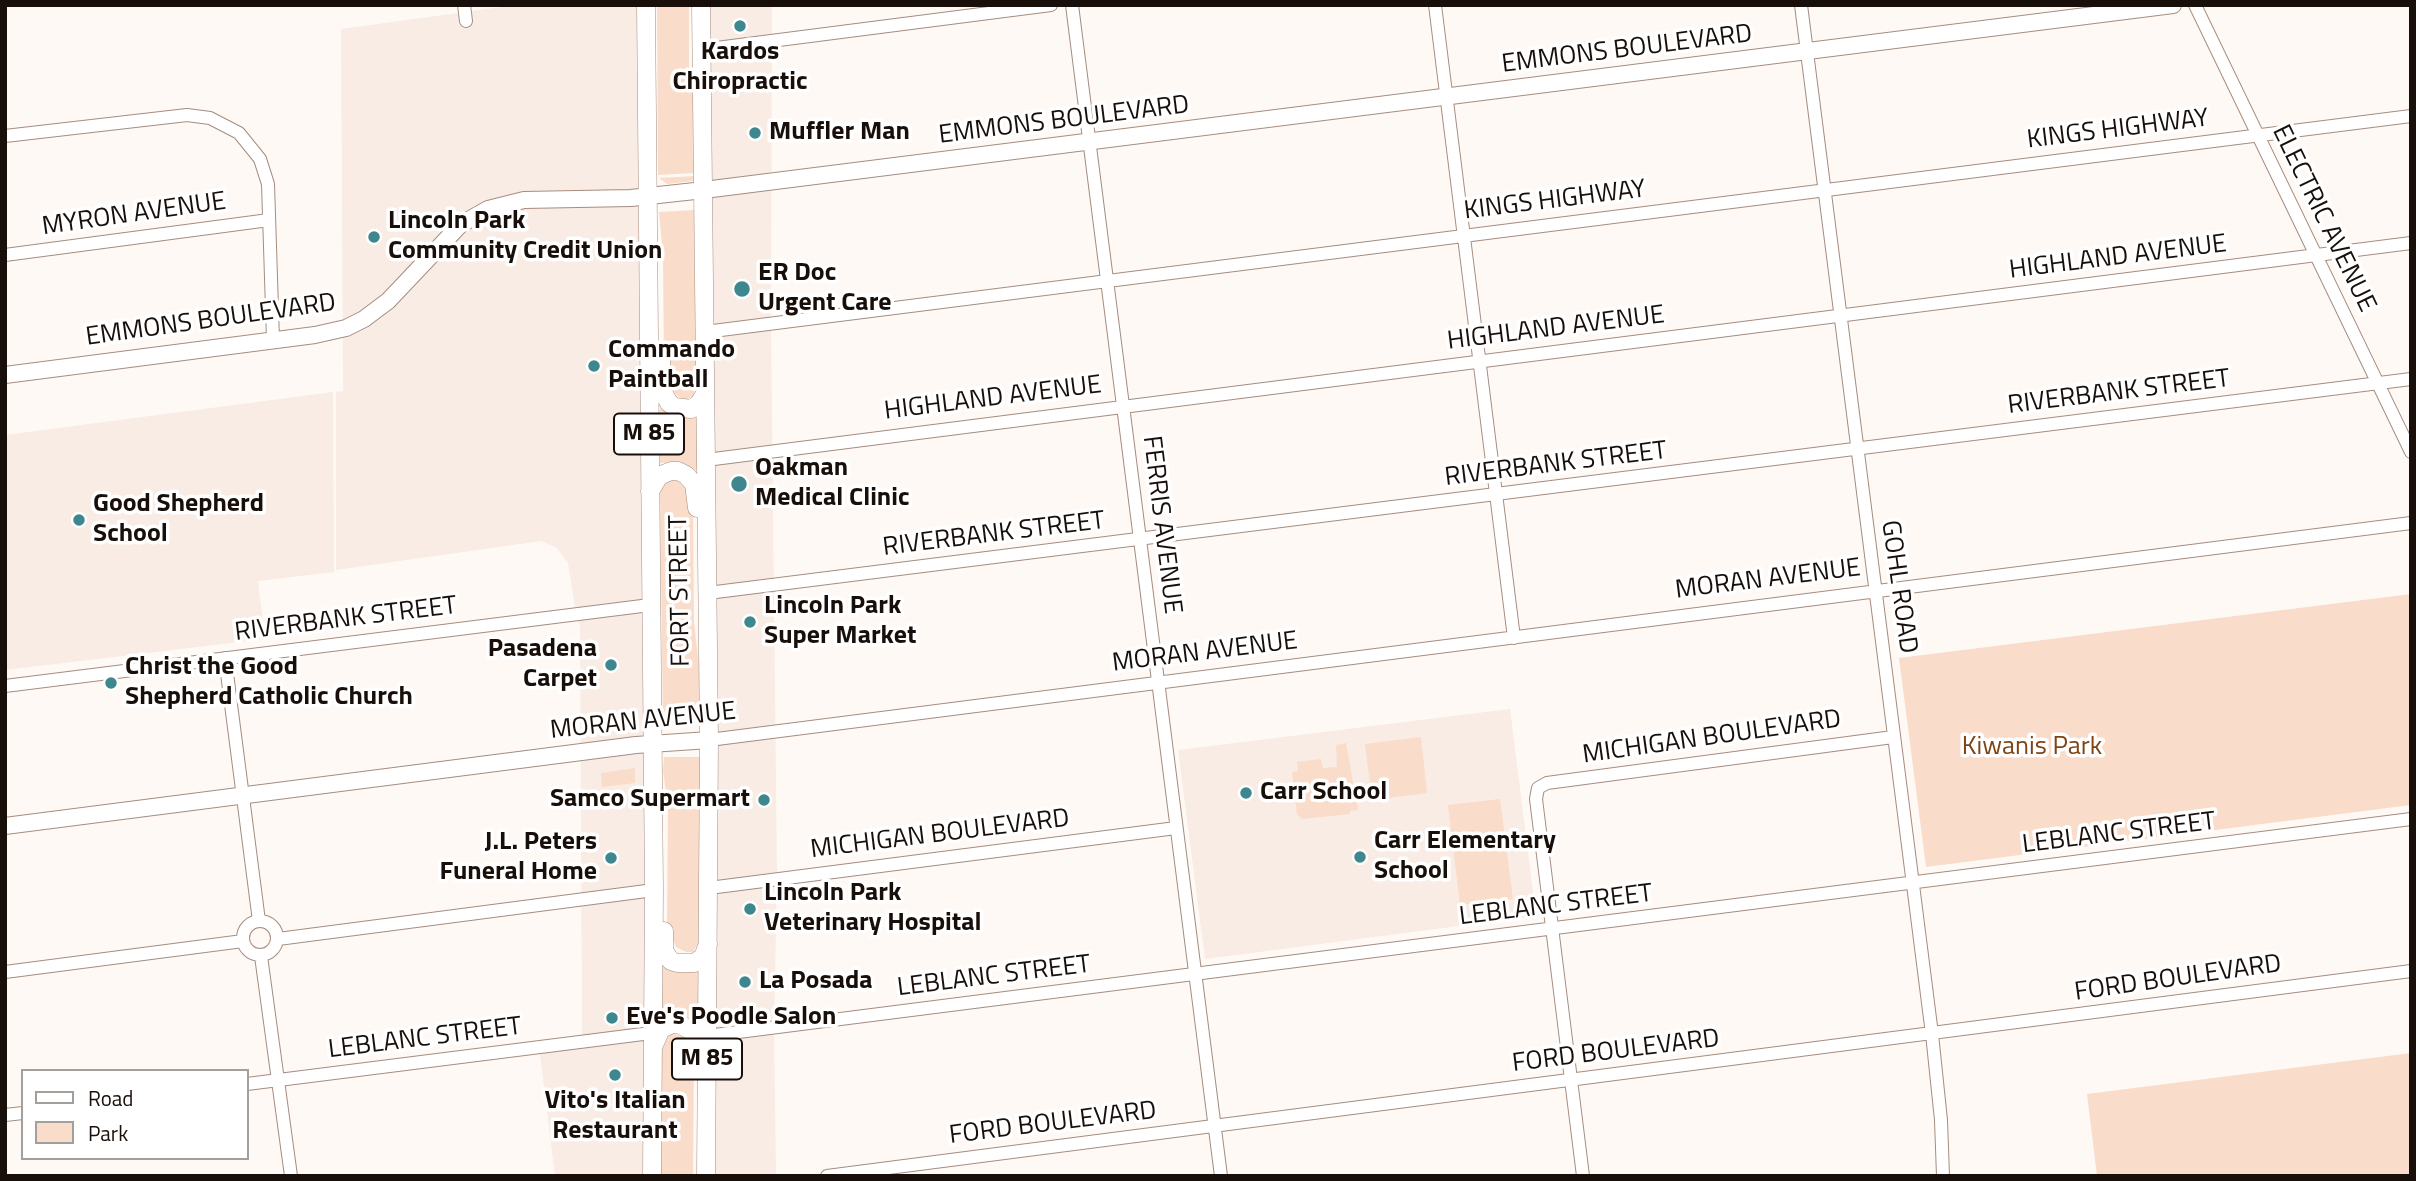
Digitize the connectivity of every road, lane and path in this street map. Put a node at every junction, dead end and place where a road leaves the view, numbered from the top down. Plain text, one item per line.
1 (464, 5) edge
2 (646, 5) edge
3 (692, 5) edge
4 (701, 5) edge
5 (1051, 5) edge
6 (1072, 5) edge
7 (1435, 5) edge
8 (1801, 5) edge
9 (2173, 5) edge
10 (2195, 5) edge
11 (466, 21) dead end
12 (1807, 52) junction
13 (701, 53) junction
14 (1447, 97) junction
15 (2411, 116) edge
16 (2256, 135) junction
17 (5, 136) edge
18 (1089, 143) junction
19 (704, 190) junction
20 (1824, 190) junction
21 (649, 196) junction
22 (269, 220) junction
23 (1464, 236) junction
24 (2411, 243) edge
25 (5, 255) edge
26 (2315, 256) junction
27 (649, 263) junction
28 (1106, 281) junction
29 (1840, 316) junction
30 (705, 332) junction
31 (273, 340) junction
32 (1480, 361) junction
33 (5, 375) edge
34 (2411, 379) edge
35 (2376, 383) junction
36 (705, 394) junction
37 (1123, 406) junction
38 (1858, 449) junction
39 (2411, 452) edge
40 (706, 460) junction
41 (653, 481) junction
42 (1497, 495) junction
43 (2411, 523) edge
44 (1140, 540) junction
45 (1875, 592) junction
46 (708, 602) junction
47 (650, 605) junction
48 (1514, 638) junction
49 (225, 658) junction
50 (1157, 683) junction
51 (5, 686) edge
52 (1894, 737) junction
53 (709, 740) junction
54 (652, 744) junction
55 (652, 769) junction
56 (243, 795) junction
57 (2411, 819) edge
58 (5, 825) edge
59 (1176, 828) junction
60 (1912, 883) junction
61 (709, 888) junction
62 (654, 890) junction
63 (259, 921) junction
64 (1552, 929) junction
65 (278, 939) junction
66 (243, 941) junction
67 (709, 942) junction
68 (261, 956) junction
69 (2411, 971) edge
70 (5, 972) edge
71 (1194, 975) junction
72 (651, 1033) junction
73 (1932, 1034) junction
74 (707, 1036) junction
75 (651, 1053) junction
76 (278, 1080) junction
77 (1572, 1080) junction
78 (248, 1084) edge
79 (1215, 1125) junction
80 (653, 1170) edge
81 (291, 1176) edge
82 (699, 1176) edge
83 (706, 1176) edge
84 (827, 1176) edge
85 (1221, 1176) edge
86 (1583, 1176) edge
87 (1943, 1176) edge

1 - 11 street
2 - 21 main road, FORT STREET / M 85
3 - 13 main road
4 - 13 main road, FORT STREET / M 85
5 - 13 street
6 - 18 street, FERRIS AVENUE
7 - 14 street
8 - 12 street, GOHL ROAD
9 - 12 street, EMMONS BOULEVARD
10 - 16 street, ELECTRIC AVENUE
12 - 14 street, EMMONS BOULEVARD
12 - 20 street, GOHL ROAD
13 - 19 main road, FORT STREET / M 85
14 - 18 street, EMMONS BOULEVARD
14 - 23 street
15 - 16 street, KINGS HIGHWAY
16 - 20 street, KINGS HIGHWAY
16 - 26 street, ELECTRIC AVENUE
17 - 22 street
18 - 19 street, EMMONS BOULEVARD
18 - 28 street, FERRIS AVENUE
19 - 21 street, EMMONS BOULEVARD
19 - 30 main road, FORT STREET / M 85
20 - 23 street, KINGS HIGHWAY
20 - 29 street, GOHL ROAD
21 - 27 main road, FORT STREET / M 85
21 - 31 street, EMMONS BOULEVARD
22 - 25 street, MYRON AVENUE
22 - 31 street
23 - 28 street, KINGS HIGHWAY
23 - 32 street
24 - 26 street, HIGHLAND AVENUE
26 - 29 street, HIGHLAND AVENUE
26 - 35 street, ELECTRIC AVENUE
27 - 36 main road
27 - 41 main road, FORT STREET / M 85
28 - 30 street, KINGS HIGHWAY
28 - 37 street, FERRIS AVENUE
29 - 32 street, HIGHLAND AVENUE
29 - 38 street, GOHL ROAD
30 - 36 main road, FORT STREET / M 85
31 - 33 street, EMMONS BOULEVARD
32 - 37 street, HIGHLAND AVENUE
32 - 42 street
34 - 35 street, RIVERBANK STREET
35 - 38 street, RIVERBANK STREET
35 - 39 street, ELECTRIC AVENUE
36 - 40 main road, FORT STREET / M 85
37 - 40 street, HIGHLAND AVENUE
37 - 44 street, FERRIS AVENUE
38 - 42 street, RIVERBANK STREET
38 - 45 street, GOHL ROAD
40 - 46 main road, FORT STREET / M 85
41 - 46 main road
41 - 47 main road, FORT STREET / M 85
42 - 44 street, RIVERBANK STREET
42 - 48 street
43 - 45 street, MORAN AVENUE
44 - 46 street, RIVERBANK STREET
44 - 50 street, FERRIS AVENUE
45 - 48 street, MORAN AVENUE
45 - 52 street, GOHL ROAD
46 - 53 main road, FORT STREET / M 85
47 - 49 street, RIVERBANK STREET
47 - 54 main road, FORT STREET / M 85
48 - 50 street, MORAN AVENUE
49 - 51 street, RIVERBANK STREET
49 - 56 street
50 - 53 street, MORAN AVENUE
50 - 59 street, FERRIS AVENUE
52 - 60 street, GOHL ROAD
52 - 64 street, MICHIGAN BOULEVARD
53 - 54 street, MORAN AVENUE
53 - 61 main road, FORT STREET / M 85
54 - 55 main road, FORT STREET / M 85
54 - 56 street, MORAN AVENUE
55 - 62 main road, FORT STREET / M 85
55 - 67 main road
56 - 58 street, MORAN AVENUE
56 - 63 street
57 - 60 street, LEBLANC STREET
59 - 61 street, MICHIGAN BOULEVARD
59 - 71 street, FERRIS AVENUE
60 - 64 street, LEBLANC STREET
60 - 73 street, GOHL ROAD
61 - 67 main road, FORT STREET / M 85
62 - 65 street
62 - 72 main road, FORT STREET / M 85
63 - 65 street
63 - 66 street
64 - 71 street, LEBLANC STREET
64 - 77 street
65 - 68 street
66 - 68 street
66 - 70 street
67 - 74 main road, FORT STREET / M 85
68 - 76 street
69 - 73 street, FORD BOULEVARD
71 - 74 street, LEBLANC STREET
71 - 79 street, FERRIS AVENUE
72 - 75 main road, FORT STREET / M 85
72 - 76 street, LEBLANC STREET
73 - 77 street, FORD BOULEVARD
73 - 87 street, GOHL ROAD
74 - 83 main road, FORT STREET / M 85
75 - 80 main road, FORT STREET / M 85
75 - 82 main road
76 - 78 street, LEBLANC STREET
76 - 81 street
77 - 79 street, FORD BOULEVARD
77 - 86 street
79 - 84 street, FORD BOULEVARD
79 - 85 street, FERRIS AVENUE

